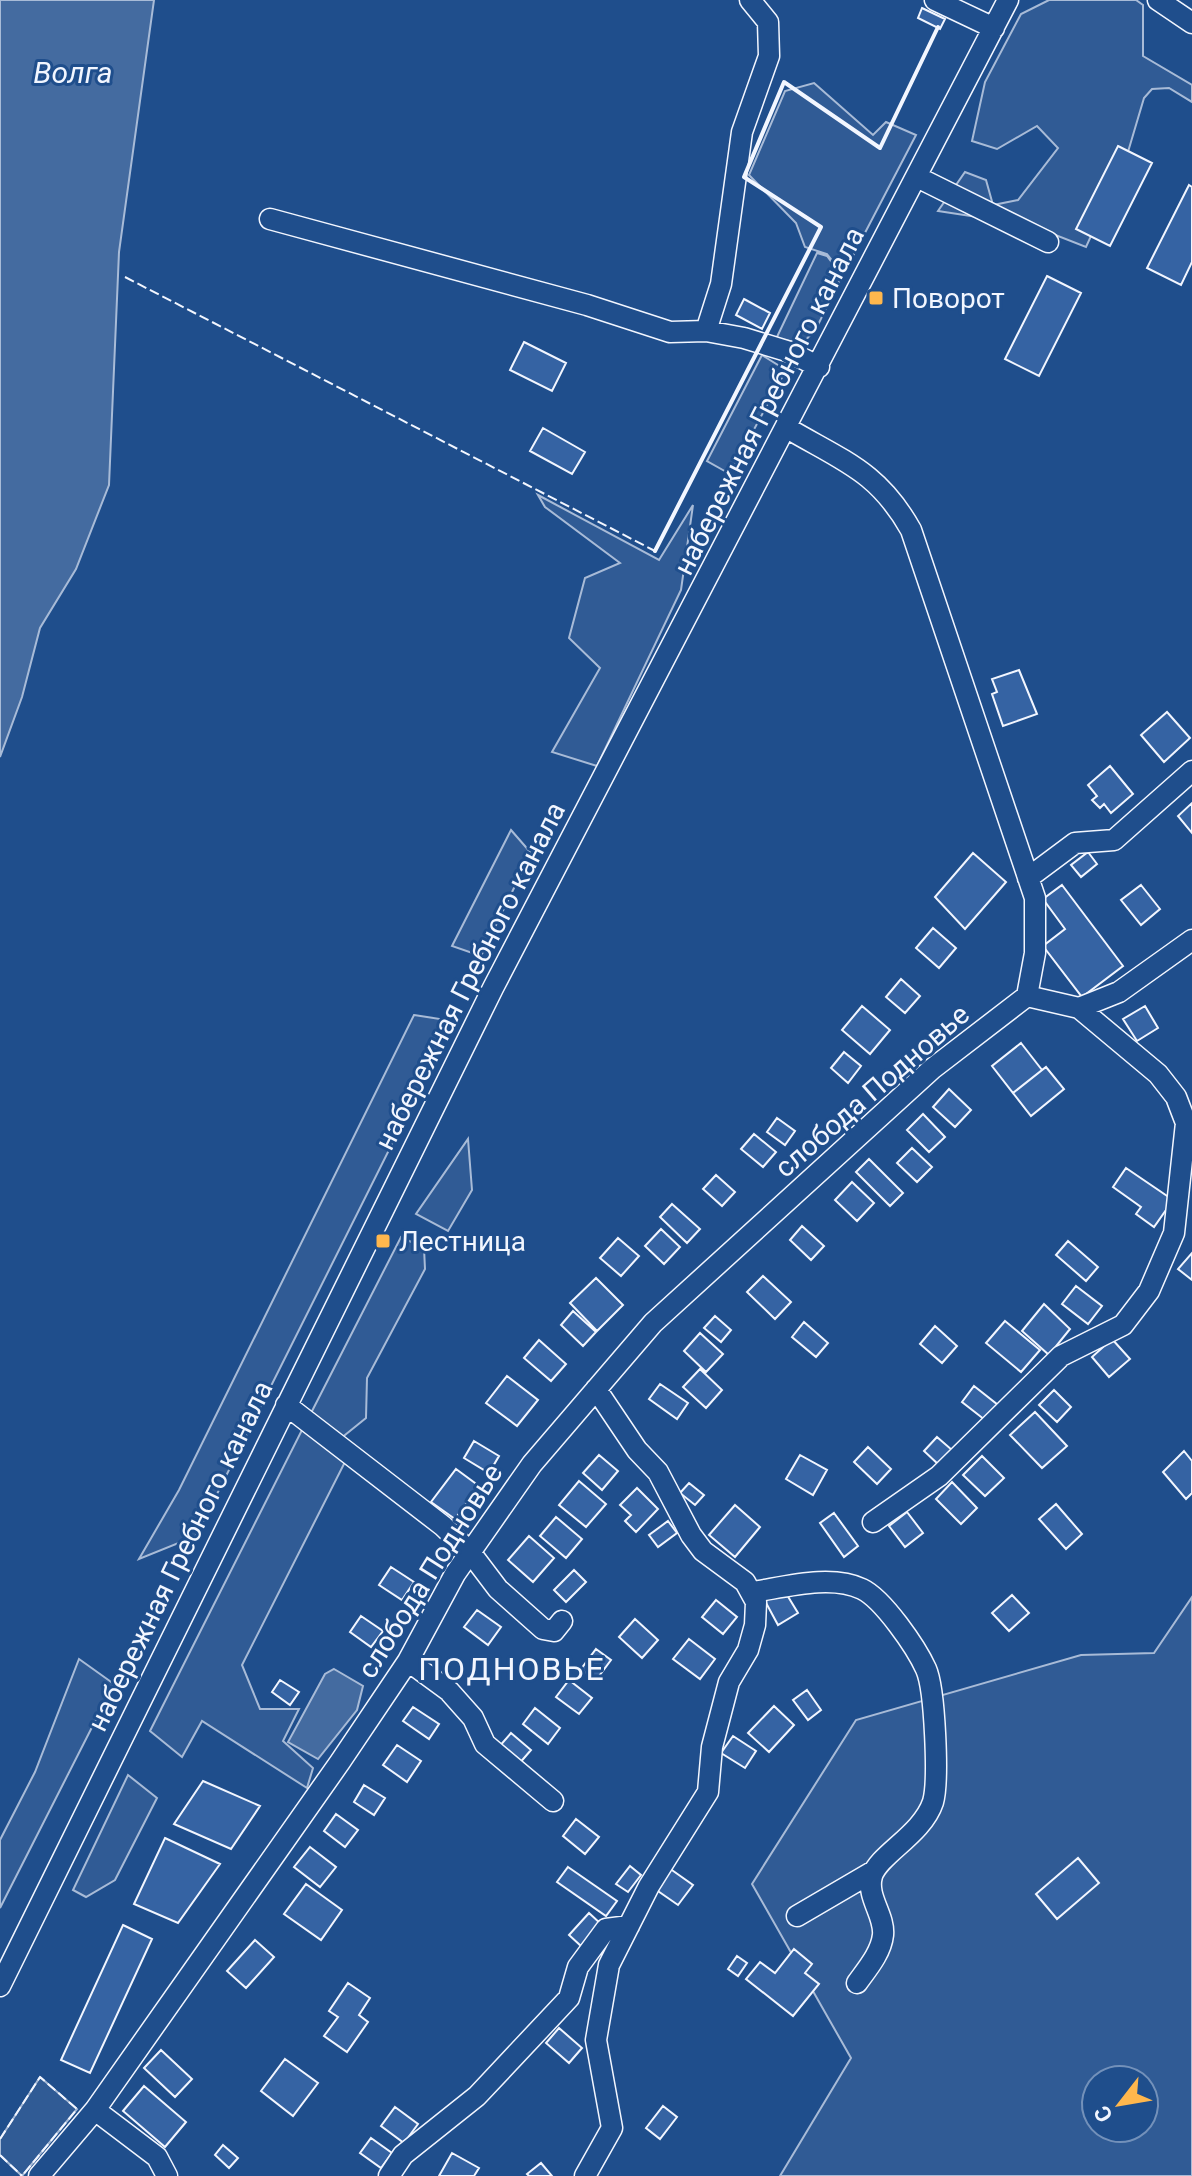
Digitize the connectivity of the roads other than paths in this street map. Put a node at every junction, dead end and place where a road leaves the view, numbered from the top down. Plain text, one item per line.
1 (750, 0) edge
2 (935, 0) edge
3 (1008, 0) edge
4 (1158, 0) edge
5 (1192, 23) edge
6 (994, 28) junction
7 (917, 177) junction
8 (270, 219) dead end
9 (1048, 242) dead end
10 (706, 331) junction
11 (819, 367) junction
12 (787, 428) junction
13 (1192, 771) edge
14 (1028, 878) junction
15 (1192, 940) edge
16 (1027, 996) junction
17 (1079, 1008) junction
18 (1189, 1123) edge
19 (596, 1389) junction
20 (286, 1405) junction
21 (873, 1522) dead end
22 (470, 1552) junction
23 (753, 1592) junction
24 (562, 1621) dead end
25 (408, 1661) junction
26 (553, 1801) dead end
27 (874, 1871) junction
28 (797, 1916) dead end
29 (629, 1926) junction
30 (857, 1983) dead end
31 (0, 1986) edge
32 (95, 2110) junction
33 (39, 2176) edge
34 (167, 2176) edge
35 (389, 2176) edge
36 (585, 2176) edge

1 - 10 street
2 - 6 street
3 - 6 street, набережная Гребного канала
4 - 5 street
6 - 7 street, набережная Гребного канала
7 - 9 street
7 - 11 street, набережная Гребного канала
8 - 10 street
10 - 11 street
11 - 12 street, набережная Гребного канала
12 - 14 street
12 - 20 street, набережная Гребного канала
13 - 14 street
14 - 16 street
15 - 17 street
16 - 17 street
16 - 19 street, слобода Подновье
17 - 18 street
18 - 21 street
19 - 22 street, слобода Подновье
19 - 23 street
20 - 22 street
20 - 31 street, набережная Гребного канала
22 - 24 street
22 - 25 street, слобода Подновье
23 - 27 street
23 - 29 street
25 - 26 street
25 - 32 street, слобода Подновье
27 - 28 street
27 - 30 street
29 - 35 street
29 - 36 street
32 - 33 street, слобода Подновье
32 - 34 street

